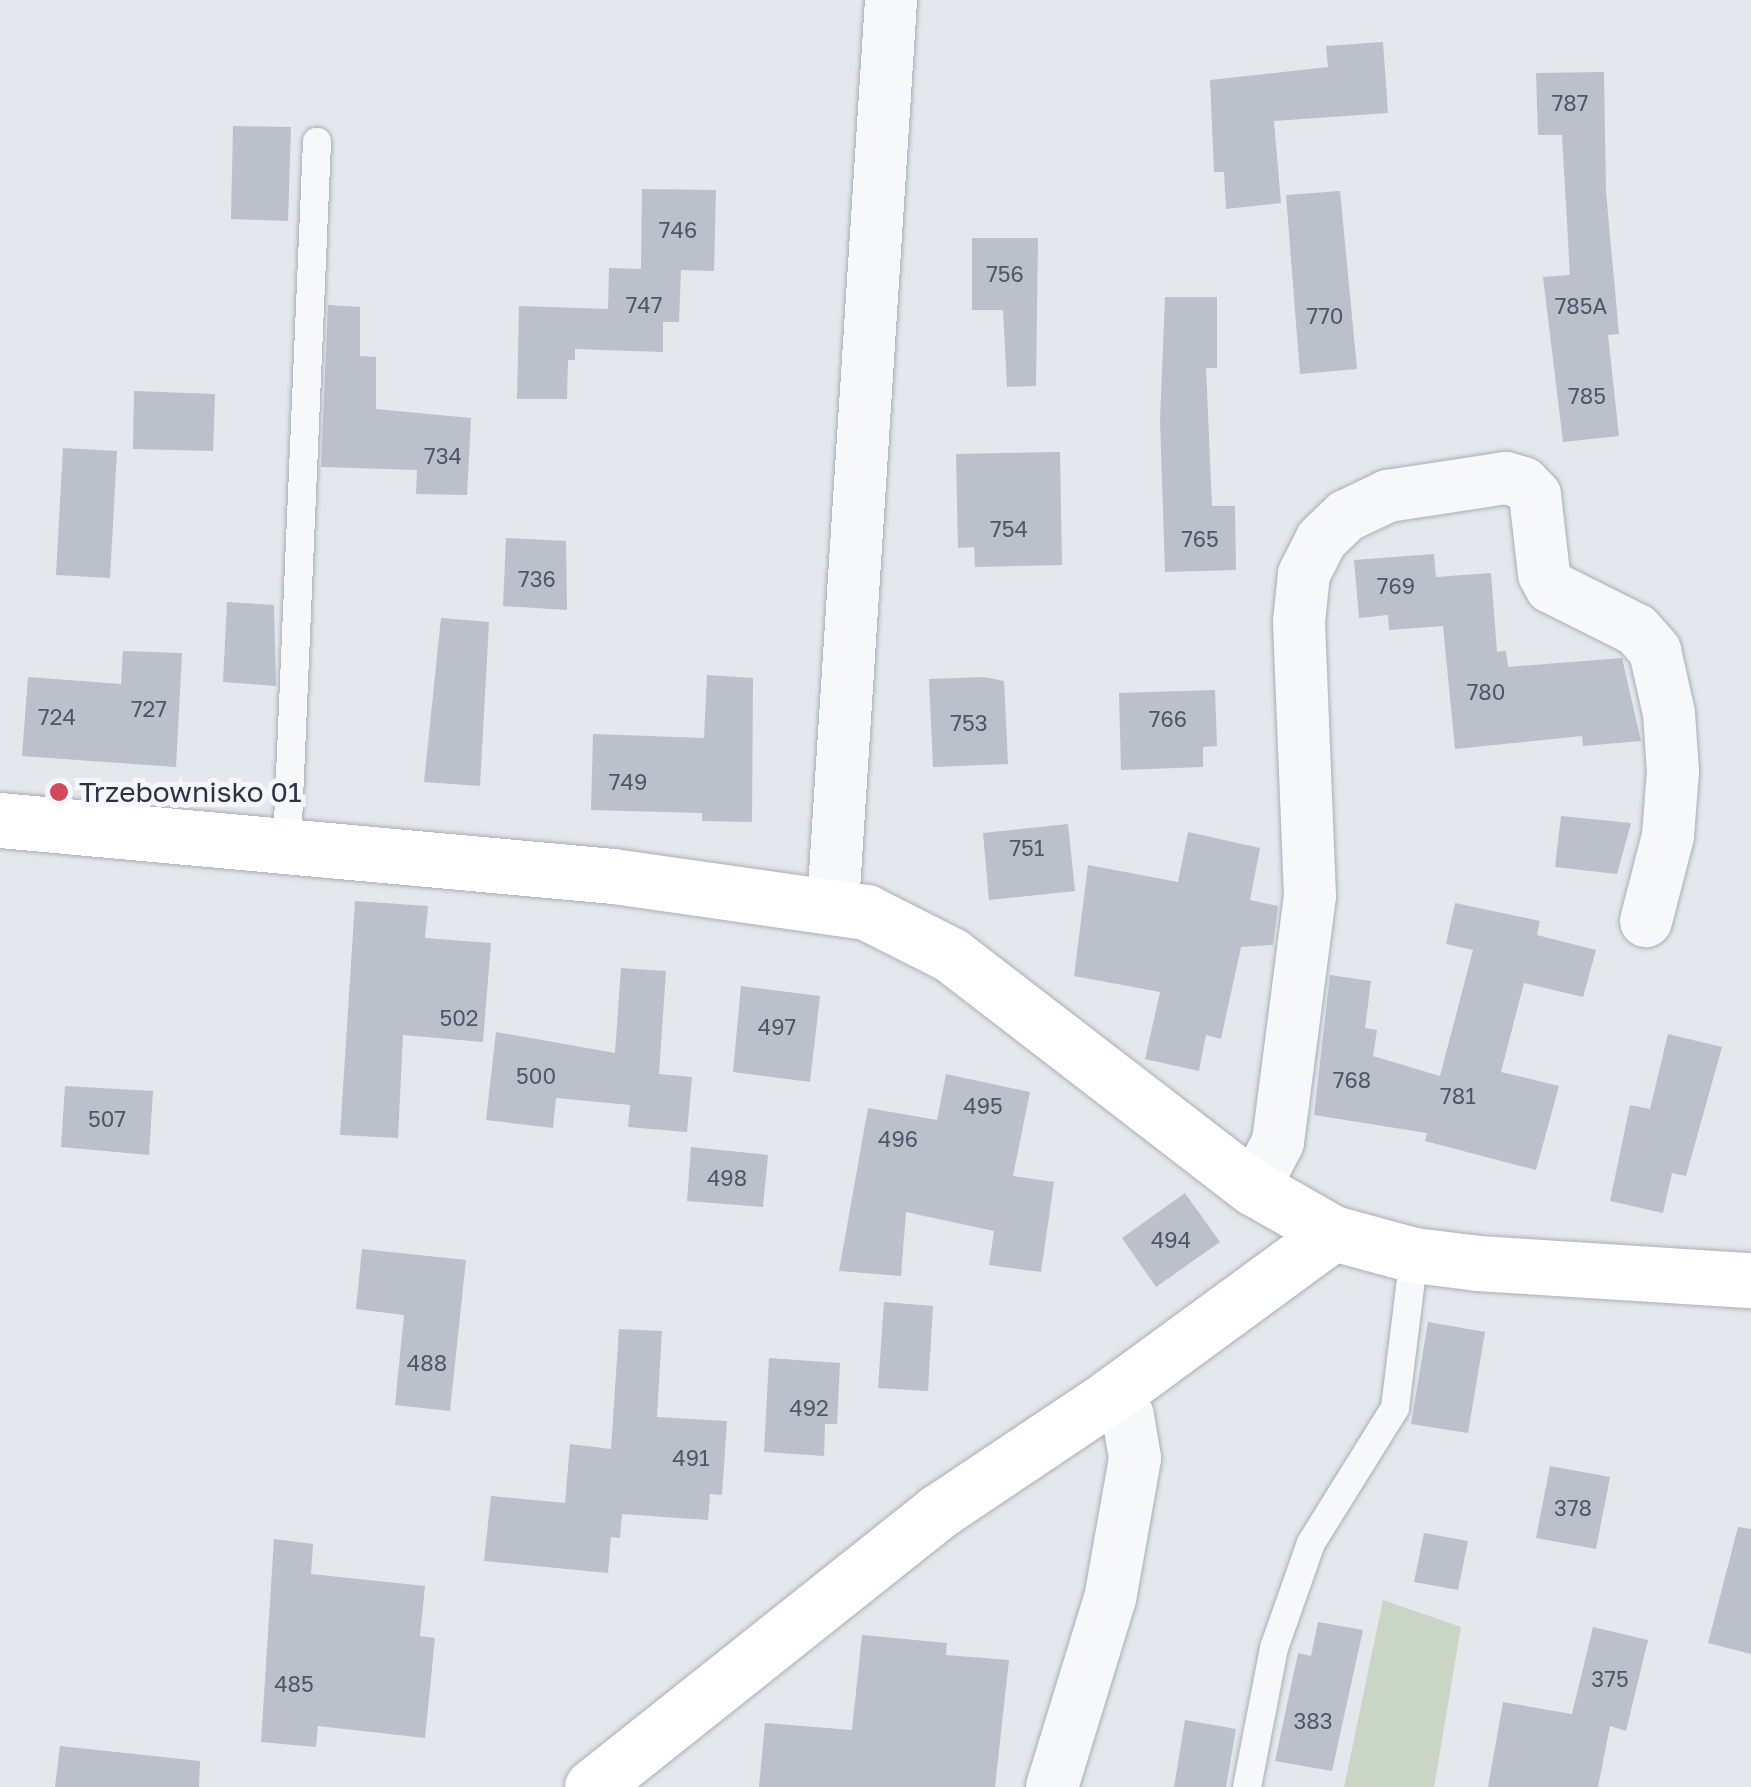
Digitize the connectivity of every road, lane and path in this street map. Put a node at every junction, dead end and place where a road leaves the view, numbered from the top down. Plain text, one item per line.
1 (891, 0) edge
2 (316, 142) dead end
3 (0, 820) edge
4 (288, 846) junction
5 (833, 905) junction
6 (1646, 920) dead end
7 (1254, 1188) junction
8 (1333, 1233) junction
9 (1414, 1255) junction
10 (1751, 1280) edge
11 (1112, 1395) junction
12 (592, 1787) edge
13 (1052, 1787) edge
14 (1247, 1787) edge

1 - 5 street
2 - 4 lane
3 - 4 street
4 - 5 street
5 - 7 street
6 - 7 street
7 - 8 street
8 - 9 street
8 - 11 street
9 - 10 street
9 - 14 lane
11 - 12 street
11 - 13 street

